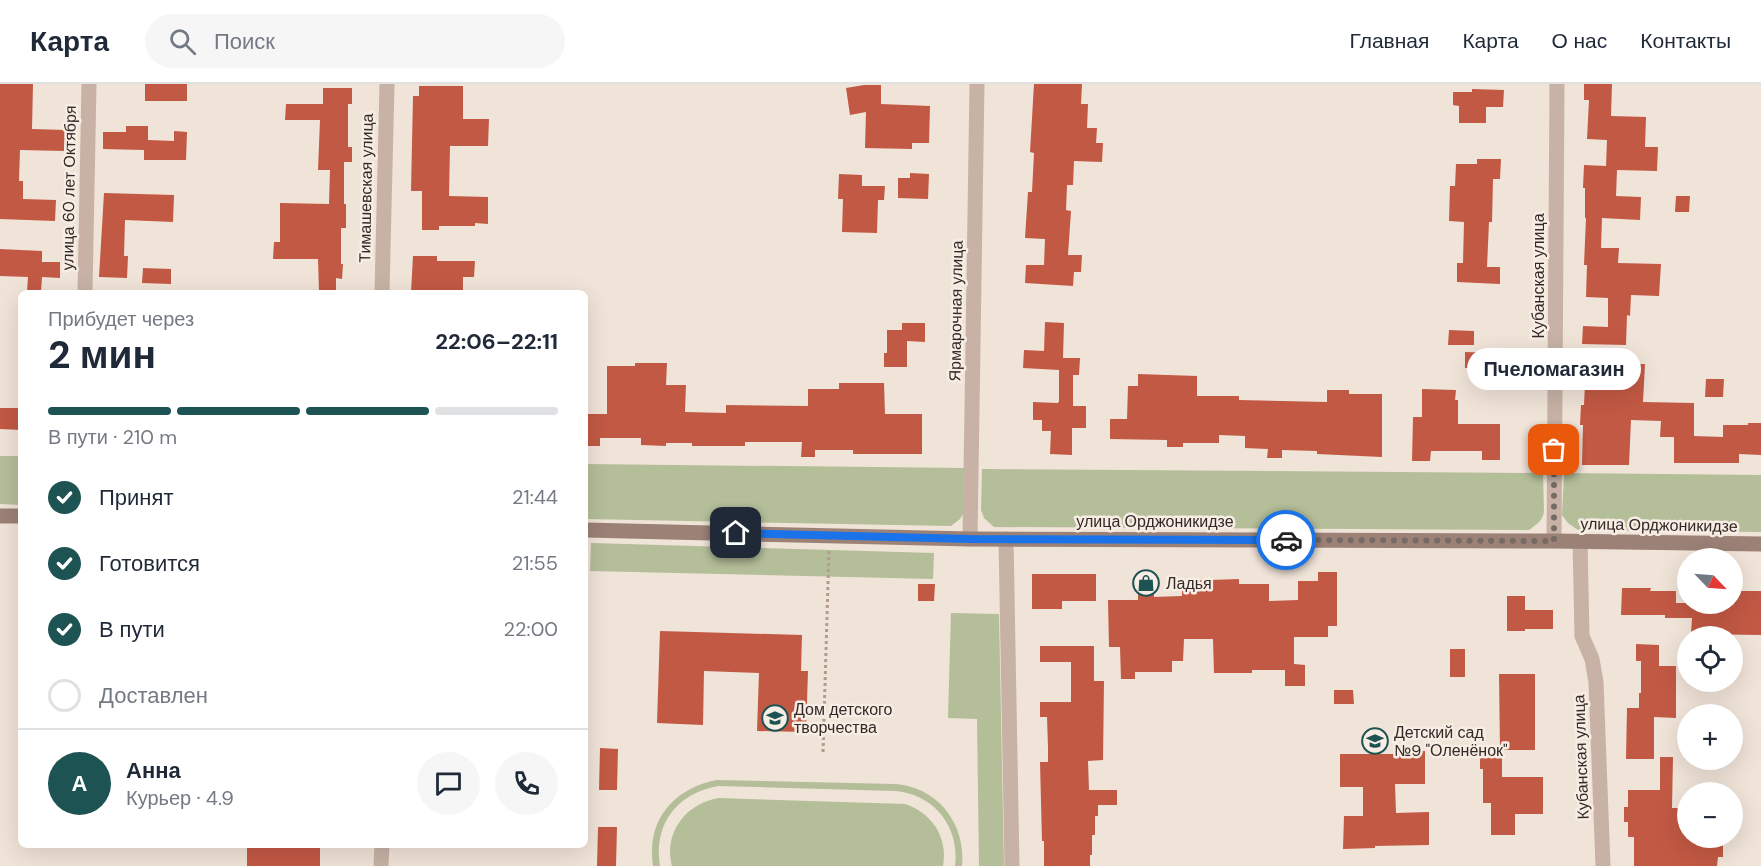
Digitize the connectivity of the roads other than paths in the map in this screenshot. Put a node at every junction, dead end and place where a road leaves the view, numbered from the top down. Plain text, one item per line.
1 (89, 84) edge
2 (387, 84) edge
3 (977, 84) edge
4 (1557, 84) edge
5 (85, 290) edge
6 (382, 290) edge
7 (0, 516) edge
8 (18, 516) edge
9 (588, 530) edge
10 (970, 539) junction
11 (1006, 539) junction
12 (1554, 541) junction
13 (1580, 541) junction
14 (1761, 544) edge
15 (382, 848) edge
16 (381, 866) edge
17 (1012, 866) edge
18 (1603, 866) edge

1 - 5 street, улица 60 лет Октября
2 - 6 street, Тимашевская улица
3 - 10 street, Ярмарочная улица
4 - 12 street, Кубанская улица
7 - 8 main road
9 - 10 main road, улица Орджоникидзе
10 - 11 main road, улица Орджоникидзе
11 - 12 main road, улица Орджоникидзе
11 - 17 street
12 - 13 main road, улица Орджоникидзе
13 - 14 main road, улица Орджоникидзе
13 - 18 street, Кубанская улица
15 - 16 street

